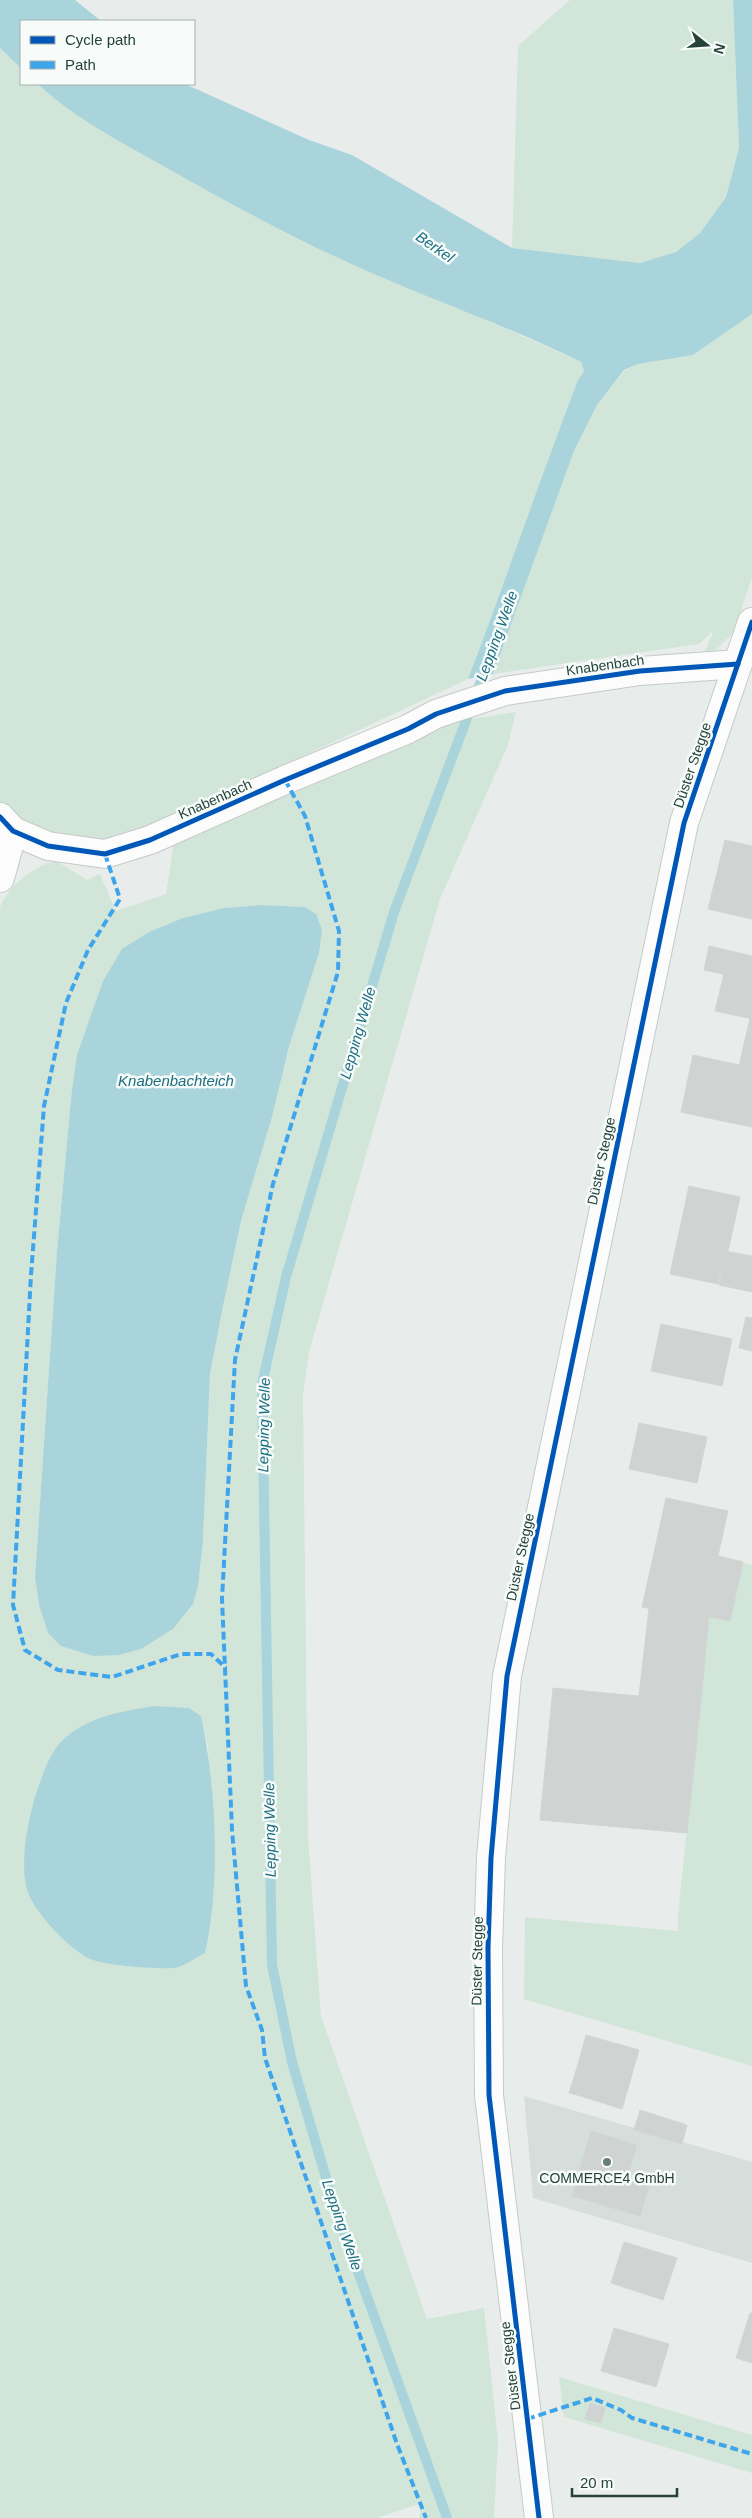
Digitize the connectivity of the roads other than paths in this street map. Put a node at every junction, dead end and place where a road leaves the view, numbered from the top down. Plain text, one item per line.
1 (752, 622) edge
2 (738, 664) junction
3 (7, 824) edge
4 (0, 878) edge
5 (539, 2518) edge

1 - 2 street, Düster Stegge
2 - 3 street, Knabenbach
2 - 5 street, Düster Stegge
3 - 4 street

